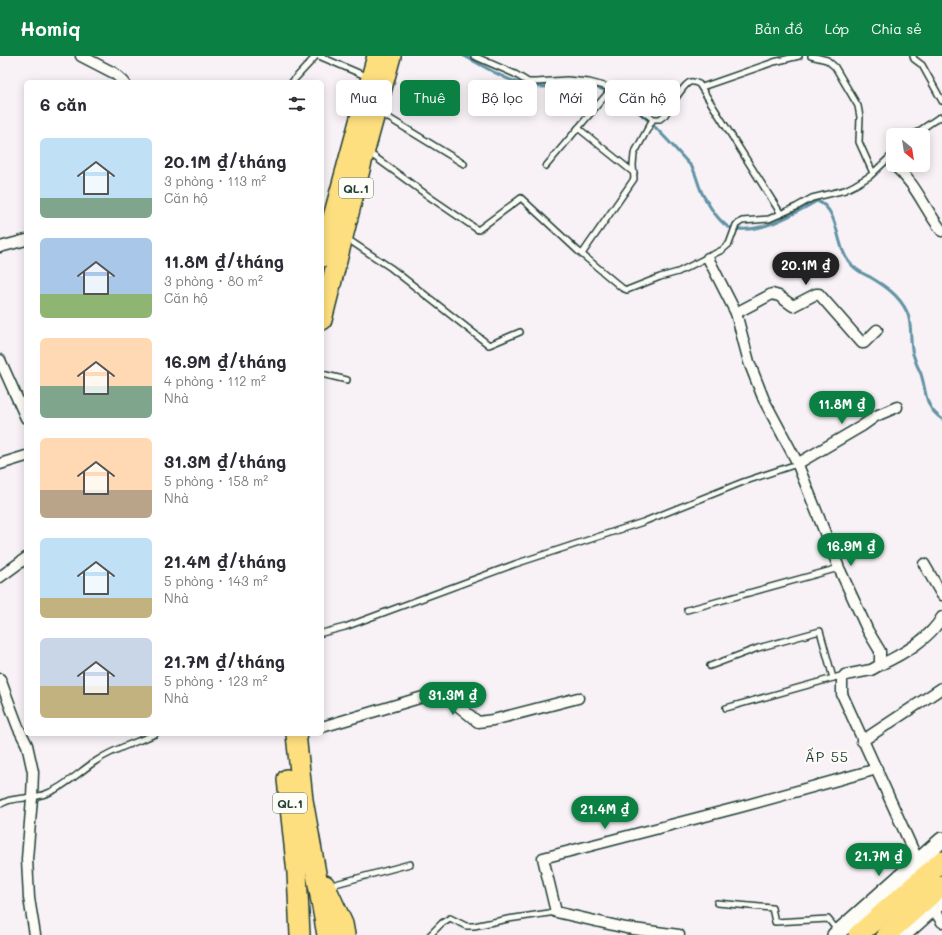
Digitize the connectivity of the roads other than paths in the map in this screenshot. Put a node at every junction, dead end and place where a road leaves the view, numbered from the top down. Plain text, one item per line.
1 (81, 56) edge
2 (318, 56) edge
3 (376, 56) edge
4 (391, 56) edge
5 (474, 56) edge
6 (799, 56) edge
7 (812, 56) edge
8 (913, 56) edge
9 (371, 78) junction
10 (122, 80) edge
11 (294, 80) edge
12 (384, 80) edge
13 (605, 87) edge
14 (702, 87) junction
15 (605, 96) edge
16 (942, 101) edge
17 (375, 116) edge
18 (384, 116) edge
19 (648, 116) edge
20 (942, 117) edge
21 (653, 120) junction
22 (578, 128) junction
23 (923, 128) edge
24 (365, 150) junction
25 (464, 164) dead end
26 (886, 165) edge
27 (546, 166) dead end
28 (902, 172) edge
29 (634, 173) junction
30 (873, 173) junction
31 (781, 214) junction
32 (942, 231) edge
33 (343, 237) junction
34 (24, 241) edge
35 (0, 247) edge
36 (324, 250) edge
37 (582, 254) junction
38 (708, 258) junction
39 (324, 312) edge
40 (736, 313) junction
41 (877, 330) dead end
42 (520, 332) dead end
43 (0, 360) edge
44 (324, 374) edge
45 (347, 380) dead end
46 (897, 407) dead end
47 (24, 414) edge
48 (24, 457) edge
49 (0, 464) edge
50 (797, 464) junction
51 (24, 559) edge
52 (924, 564) dead end
53 (839, 568) junction
54 (0, 577) edge
55 (942, 596) edge
56 (687, 610) dead end
57 (942, 617) edge
58 (324, 632) edge
59 (880, 665) junction
60 (710, 666) dead end
61 (845, 675) junction
62 (833, 678) junction
63 (0, 679) edge
64 (942, 688) edge
65 (578, 698) dead end
66 (726, 708) dead end
67 (324, 726) edge
68 (151, 736) edge
69 (293, 736) edge
70 (862, 741) junction
71 (877, 769) junction
72 (32, 798) junction
73 (0, 804) edge
74 (942, 840) edge
75 (918, 861) junction
76 (942, 861) edge
77 (410, 864) dead end
78 (306, 870) junction
79 (942, 885) edge
80 (326, 887) junction
81 (717, 904) dead end
82 (938, 904) edge
83 (556, 912) junction
84 (942, 922) edge
85 (315, 930) edge
86 (837, 933) edge
87 (35, 935) edge
88 (345, 935) edge
89 (430, 935) edge
90 (679, 935) edge
91 (858, 935) edge
92 (886, 935) edge
93 (903, 935) edge

1 - 10 street
2 - 9 lane
2 - 11 lane
3 - 9 highway, QL.1
4 - 12 highway, QL.1
5 - 13 lane
6 - 14 lane
7 - 30 lane
8 - 16 lane
9 - 36 highway, QL.1
14 - 21 lane
14 - 31 lane
15 - 22 lane
17 - 24 highway, QL.1
18 - 25 lane
19 - 21 lane
20 - 23 lane
21 - 29 lane
22 - 27 lane
22 - 29 lane
24 - 33 highway, QL.1
24 - 37 lane
26 - 30 lane
28 - 32 street
29 - 37 lane
30 - 31 lane
31 - 38 lane
33 - 39 highway, QL.1
33 - 42 lane
34 - 35 street
37 - 38 lane
38 - 40 street
40 - 41 street
40 - 50 street
43 - 47 street
44 - 45 lane
46 - 50 street
48 - 49 street
50 - 53 street
50 - 58 lane
51 - 54 street
52 - 55 street
53 - 56 lane
53 - 59 street
57 - 59 street
59 - 61 street
60 - 62 lane
61 - 62 lane
61 - 70 street
62 - 66 lane
63 - 72 street
64 - 70 street
65 - 67 street
68 - 72 lane
69 - 78 highway, QL.1
70 - 71 street
71 - 75 street
71 - 83 street
72 - 73 lane
72 - 87 street
74 - 75 street
75 - 86 street
76 - 91 highway
77 - 80 lane
78 - 80 highway, QL.1
78 - 85 highway, QL.1
78 - 85 highway, QL.1
79 - 92 highway
80 - 88 highway, QL.1
81 - 86 lane
82 - 84 street
82 - 93 street
83 - 89 lane
83 - 90 street

